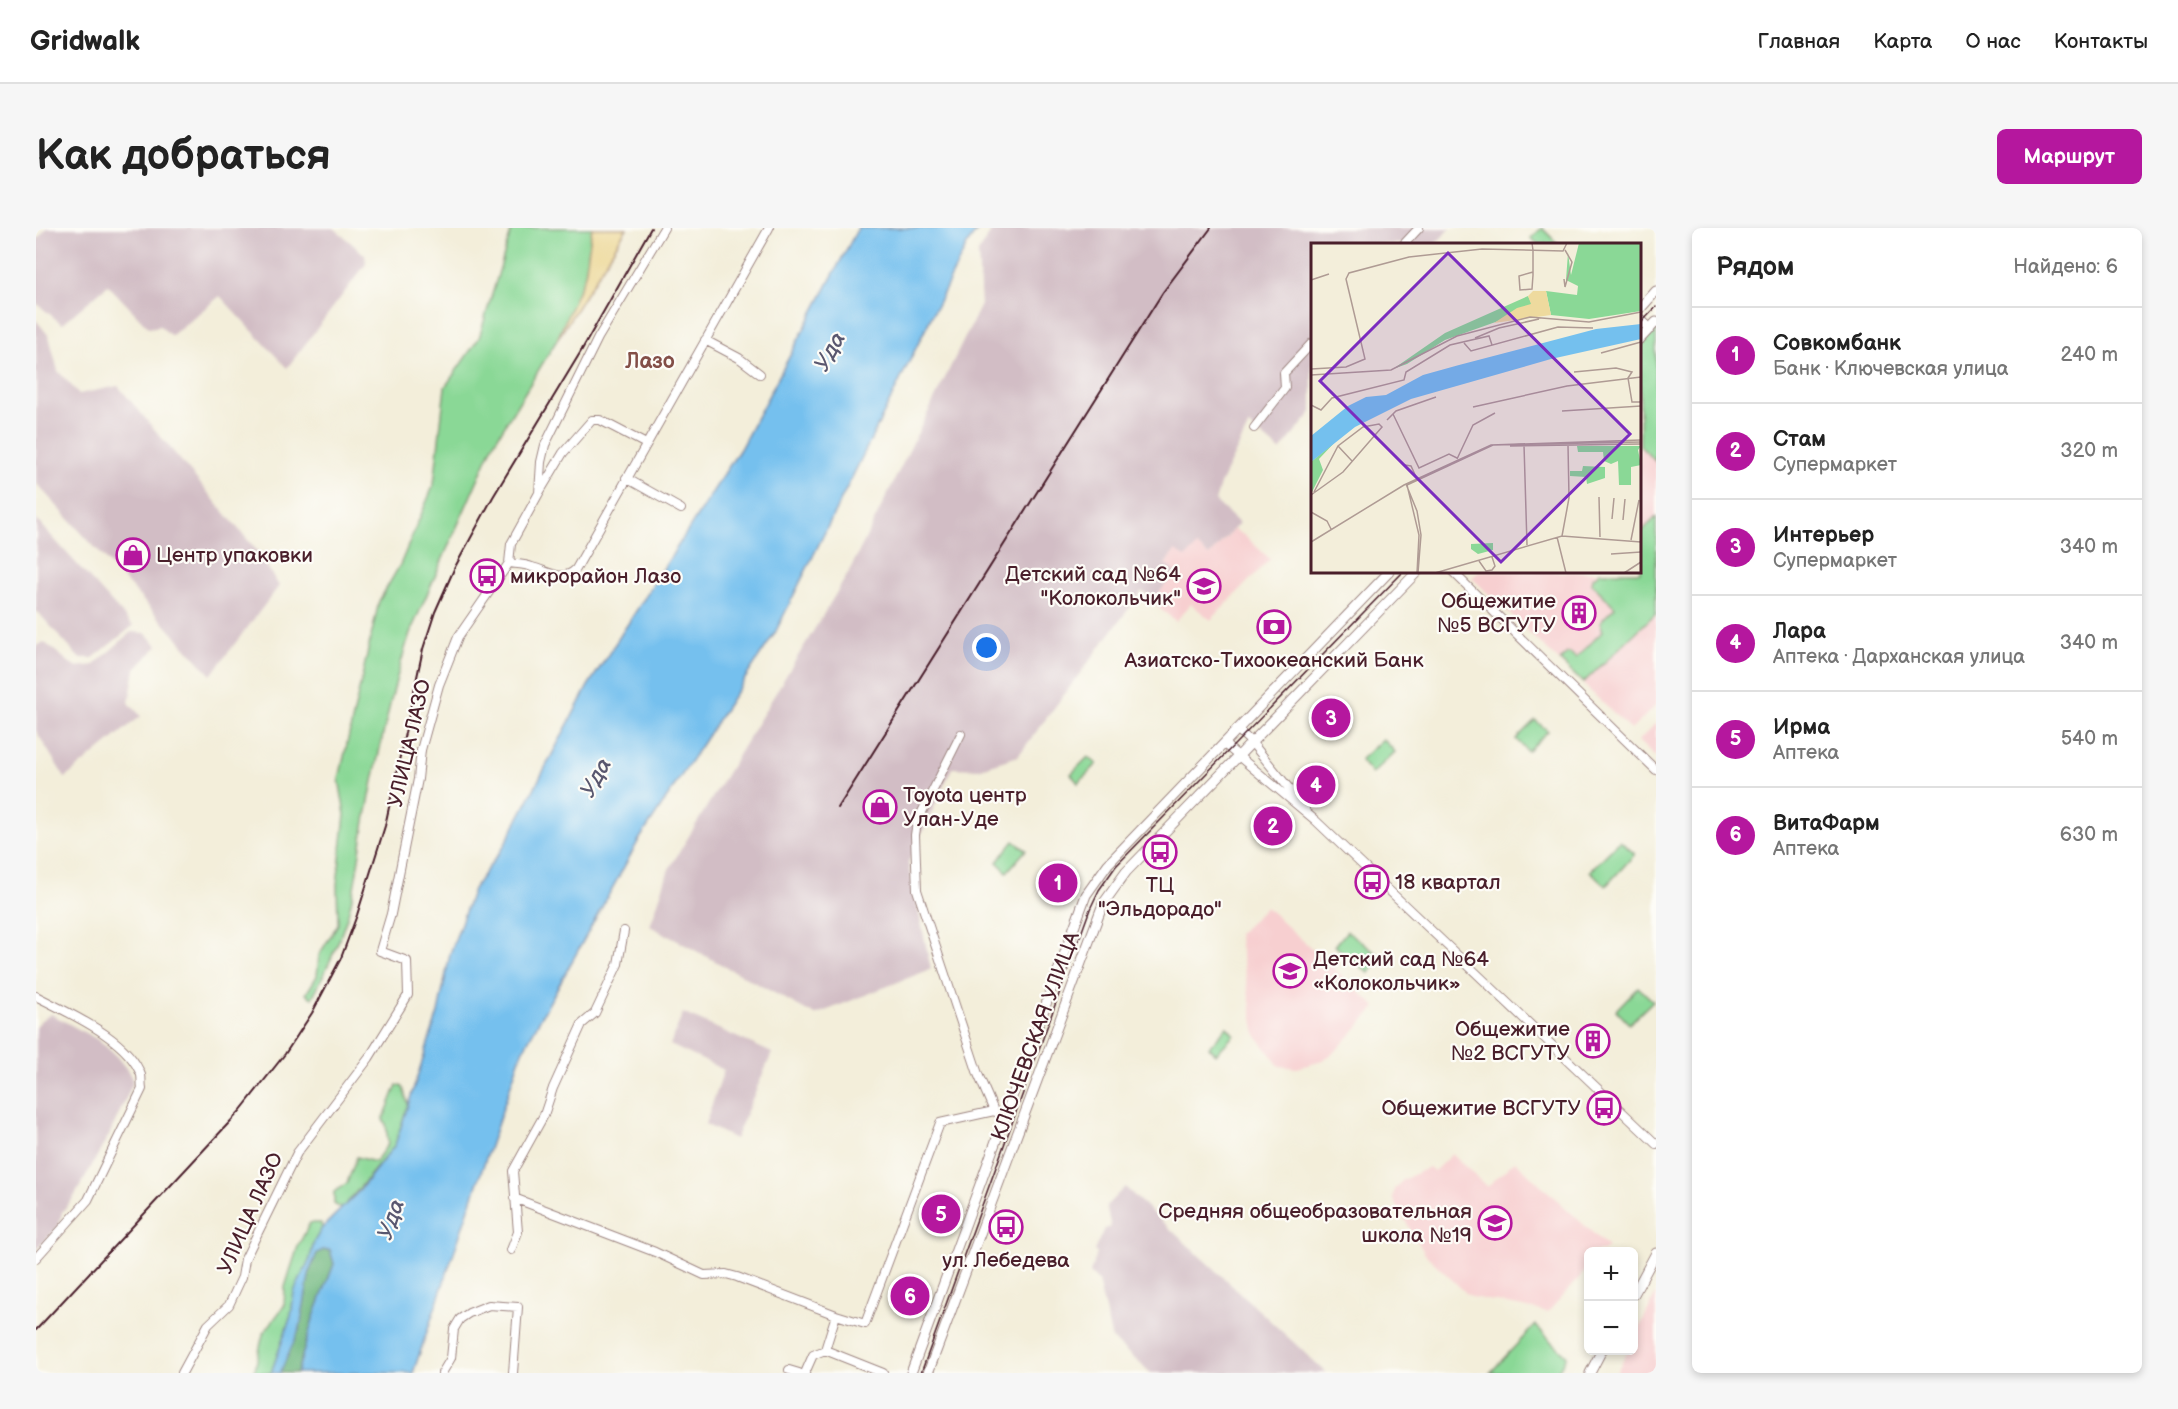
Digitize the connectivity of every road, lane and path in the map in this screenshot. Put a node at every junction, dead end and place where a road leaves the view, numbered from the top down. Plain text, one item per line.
1 (664, 228) edge
2 (769, 228) edge
3 (1419, 228) edge
4 (1405, 243) edge
5 (1656, 291) edge
6 (1641, 308) edge
7 (1653, 325) edge
8 (1641, 338) edge
9 (705, 340) junction
10 (1311, 344) edge
11 (760, 374) dead end
12 (1254, 428) dead end
13 (645, 444) junction
14 (626, 478) junction
15 (539, 492) junction
16 (681, 508) dead end
17 (508, 563) junction
18 (1388, 573) edge
19 (1416, 573) edge
20 (1454, 573) edge
21 (1238, 729) junction
22 (961, 734) dead end
23 (1252, 743) junction
24 (1224, 744) junction
25 (1239, 758) junction
26 (1656, 770) edge
27 (1315, 820) junction
28 (624, 930) dead end
29 (36, 996) edge
30 (994, 1111) junction
31 (1005, 1116) junction
32 (1656, 1144) edge
33 (514, 1198) junction
34 (511, 1250) dead end
35 (1656, 1253) edge
36 (36, 1258) edge
37 (1638, 1287) edge
38 (836, 1315) junction
39 (825, 1350) junction
40 (1599, 1355) edge
41 (789, 1370) dead end
42 (182, 1373) edge
43 (442, 1373) edge
44 (513, 1373) edge
45 (799, 1373) edge
46 (805, 1373) edge
47 (883, 1373) edge
48 (911, 1373) edge
49 (928, 1373) edge
50 (1590, 1373) edge

1 - 15 street
2 - 9 street
3 - 4 street
5 - 6 main road
7 - 8 main road
9 - 11 street
9 - 13 street
10 - 12 street
13 - 14 street
13 - 15 street
14 - 16 street
14 - 17 street
15 - 17 street
17 - 42 street, УЛИЦА ЛАЗО
18 - 21 main road, КЛЮЧЕВСКАЯ УЛИЦА
19 - 23 main road, КЛЮЧЕВСКАЯ УЛИЦА
20 - 26 street
21 - 23 street
21 - 24 main road, КЛЮЧЕВСКАЯ УЛИЦА
22 - 30 street
23 - 25 main road, КЛЮЧЕВСКАЯ УЛИЦА
23 - 27 street
24 - 25 street
24 - 31 main road, КЛЮЧЕВСКАЯ УЛИЦА
25 - 27 street
25 - 49 main road, КЛЮЧЕВСКАЯ УЛИЦА
27 - 32 street
28 - 33 street
29 - 36 street
30 - 31 street
30 - 38 street
31 - 48 main road, КЛЮЧЕВСКАЯ УЛИЦА
33 - 34 street
33 - 38 street
35 - 37 main road
38 - 39 street
39 - 46 street
39 - 47 street
40 - 50 main road
41 - 45 street
43 - 44 street

